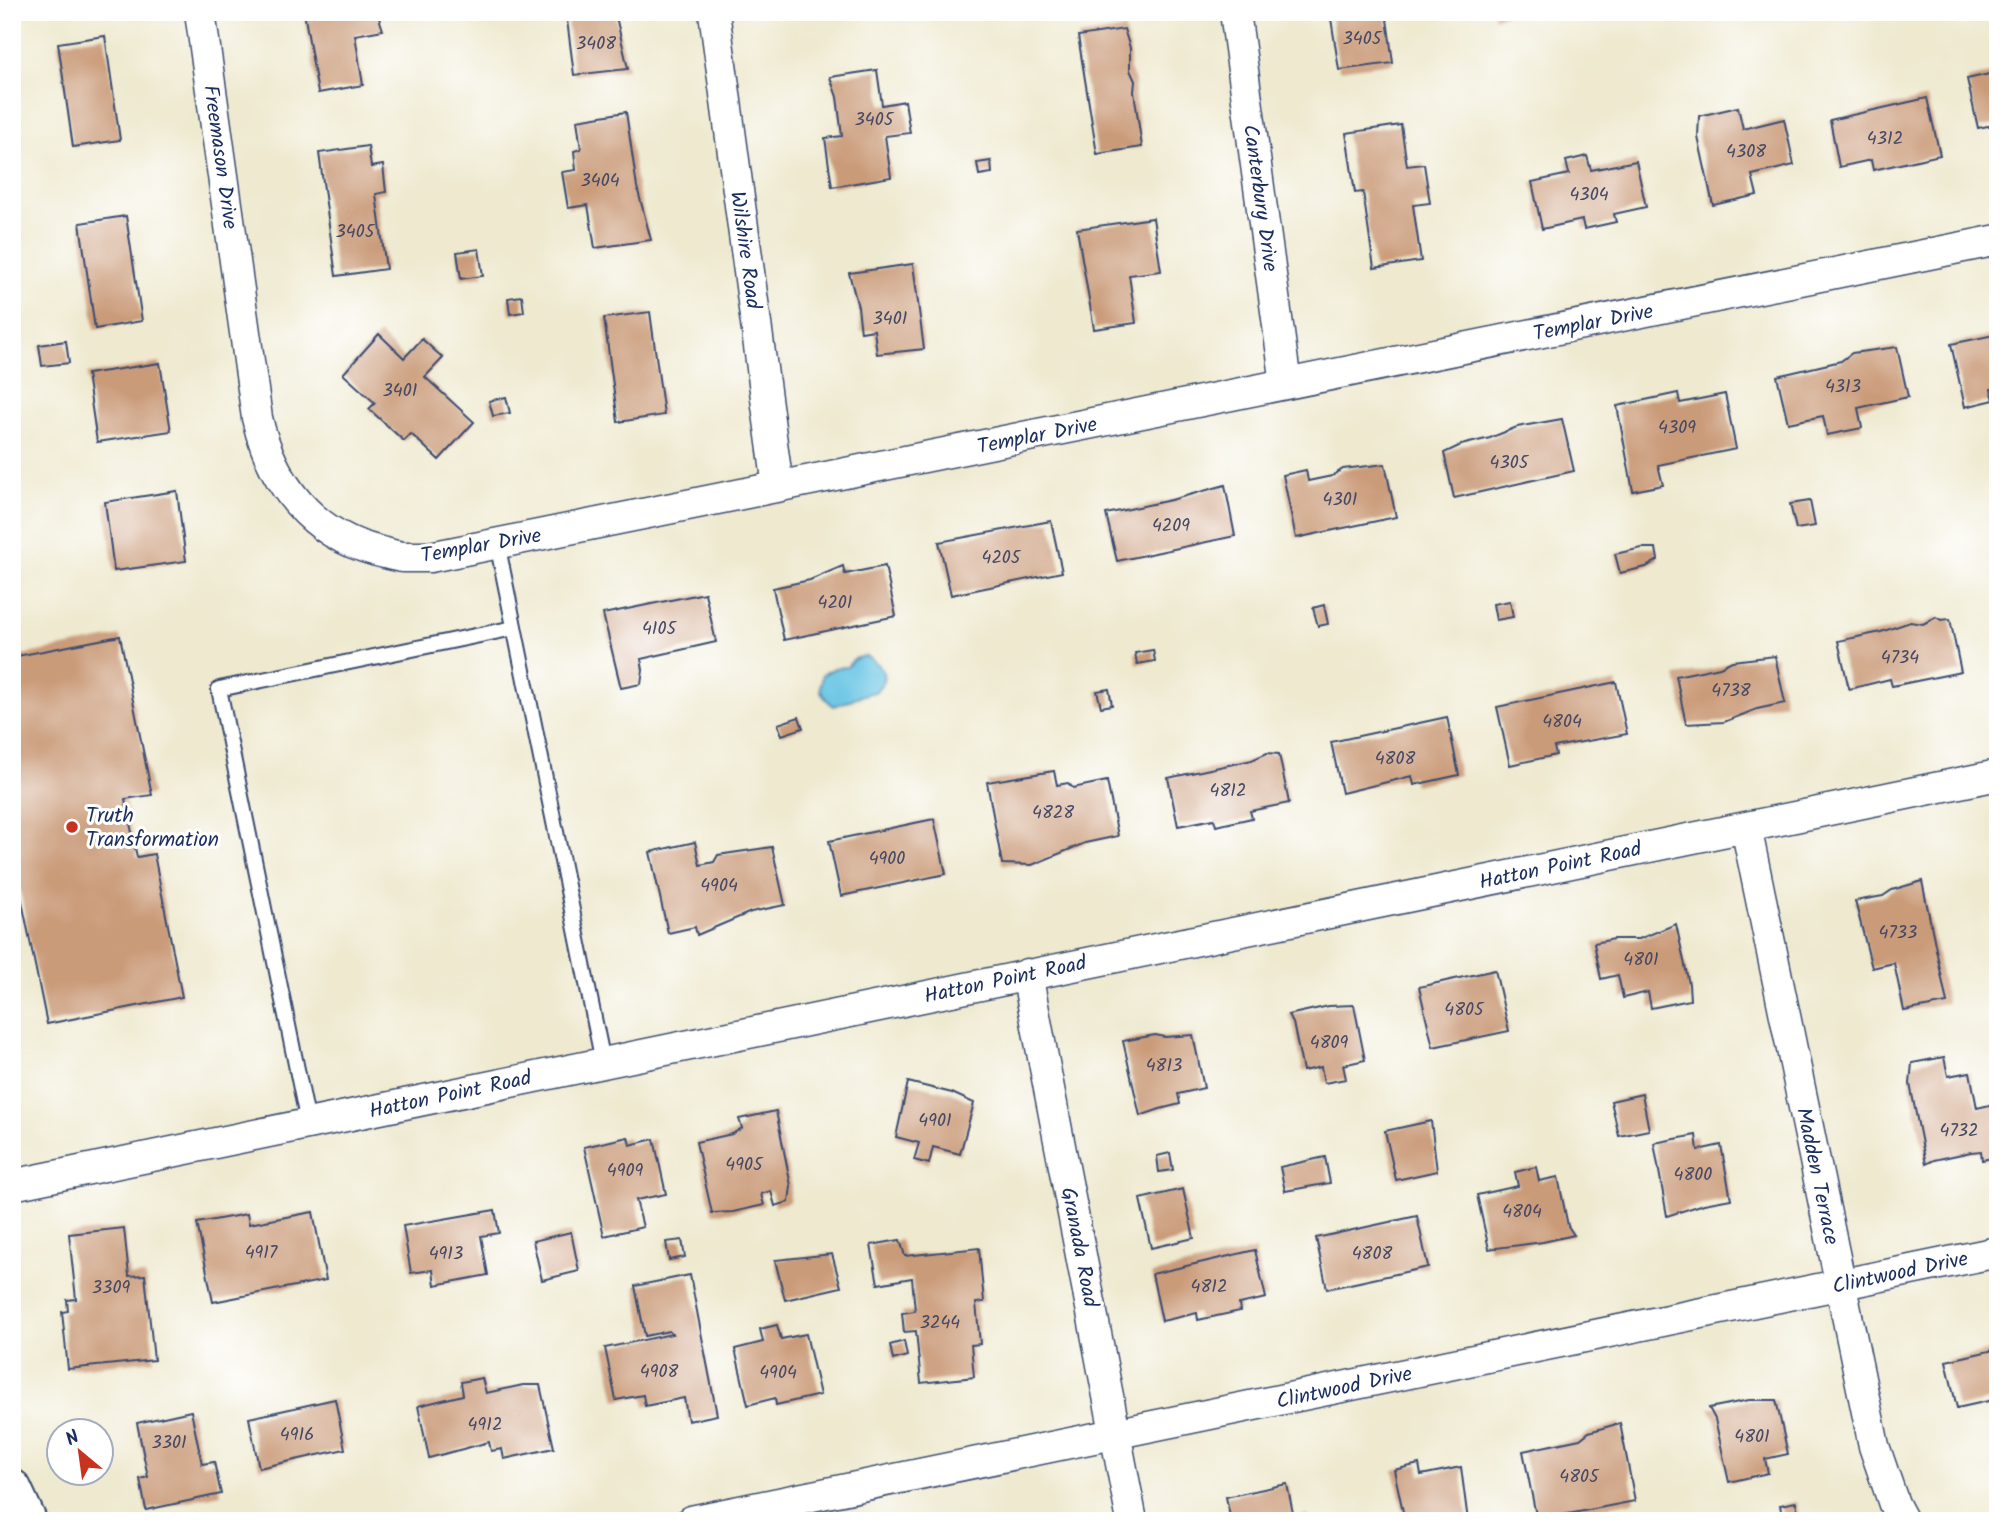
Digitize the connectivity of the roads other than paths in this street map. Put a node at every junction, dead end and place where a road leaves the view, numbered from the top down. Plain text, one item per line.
1 (200, 12) edge
2 (714, 12) edge
3 (1235, 12) edge
4 (1998, 240) edge
5 (241, 302) joint
6 (1286, 384) junction
7 (778, 487) junction
8 (497, 543) junction
9 (514, 628) junction
10 (1998, 775) edge
11 (1746, 827) junction
12 (1027, 974) junction
13 (603, 1062) junction
14 (308, 1123) junction
15 (12, 1185) edge
16 (1998, 1252) edge
17 (1840, 1284) junction
18 (1116, 1434) junction
19 (12, 1489) edge
20 (27, 1521) edge
21 (691, 1521) edge
22 (1132, 1521) edge
23 (1903, 1521) edge

1 - 5 street, Freemason Drive
2 - 7 street, Wilshire Road
3 - 6 street, Canterbury Drive
4 - 6 street, Templar Drive
5 - 8 street, Templar Drive
6 - 7 street, Templar Drive
7 - 8 street, Templar Drive
8 - 9 lane
9 - 13 lane
9 - 14 lane
10 - 11 street, Hatton Point Road
11 - 12 street, Hatton Point Road
11 - 17 street, Madden Terrace
12 - 13 street, Hatton Point Road
12 - 18 street, Granada Road
13 - 14 street, Hatton Point Road
14 - 15 street, Hatton Point Road
16 - 17 street, Clintwood Drive
17 - 18 street, Clintwood Drive
17 - 23 street, Madden Terrace
18 - 21 street, Clintwood Drive
18 - 22 street, Granada Road
19 - 20 main road

